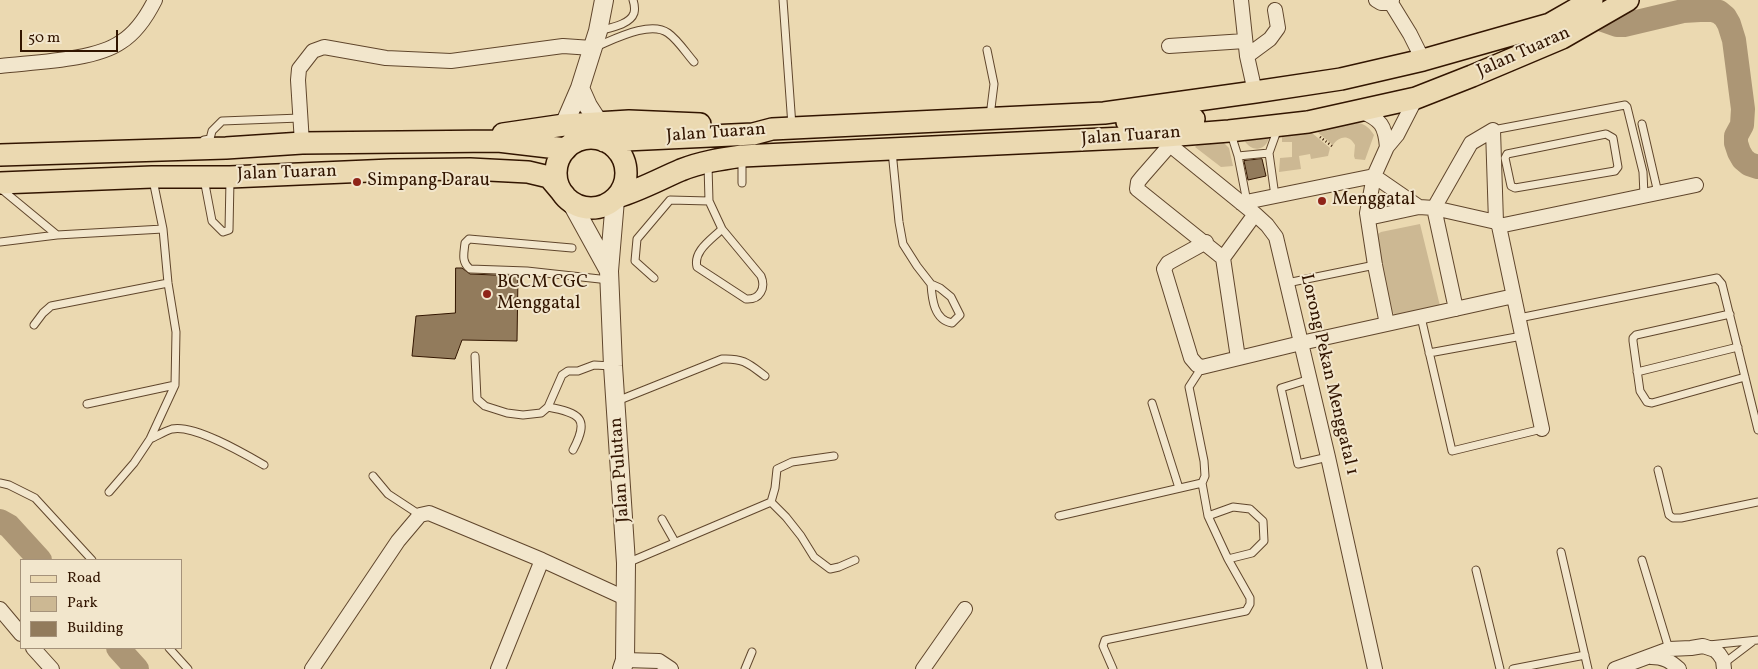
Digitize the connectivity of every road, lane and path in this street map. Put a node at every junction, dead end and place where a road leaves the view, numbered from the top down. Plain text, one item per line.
1 (155, 0) edge
2 (604, 0) edge
3 (633, 0) edge
4 (783, 0) edge
5 (1241, 0) edge
6 (1376, 0) edge
7 (1592, 0) edge
8 (1628, 0) edge
9 (1391, 1) edge
10 (1275, 10) dead end
11 (598, 31) junction
12 (1556, 31) junction
13 (1245, 41) junction
14 (1169, 46) dead end
15 (592, 48) junction
16 (987, 50) dead end
17 (1247, 56) junction
18 (1423, 60) junction
19 (694, 62) dead end
20 (0, 66) edge
21 (580, 88) junction
22 (1255, 92) junction
23 (1416, 98) junction
24 (1361, 111) junction
25 (1104, 113) junction
26 (300, 118) junction
27 (990, 119) junction
28 (1642, 124) dead end
29 (564, 126) junction
30 (1279, 126) junction
31 (782, 129) junction
32 (1493, 130) junction
33 (1229, 131) junction
34 (601, 132) junction
35 (299, 137) junction
36 (220, 138) dead end
37 (210, 139) junction
38 (1168, 140) junction
39 (474, 141) junction
40 (1057, 142) junction
41 (1387, 147) junction
42 (168, 149) junction
43 (566, 149) junction
44 (892, 149) junction
45 (1269, 153) junction
46 (0, 156) edge
47 (742, 156) junction
48 (1238, 156) junction
49 (707, 162) junction
50 (1502, 172) junction
51 (230, 176) junction
52 (1374, 176) junction
53 (152, 177) junction
54 (204, 177) junction
55 (0, 183) edge
56 (742, 183) dead end
57 (1696, 185) dead end
58 (0, 188) edge
59 (1658, 193) junction
60 (1276, 196) junction
61 (1644, 196) junction
62 (616, 198) junction
63 (568, 199) junction
64 (709, 201) junction
65 (1248, 206) junction
66 (1419, 207) junction
67 (1434, 208) junction
68 (1368, 218) junction
69 (1498, 224) junction
70 (163, 229) junction
71 (722, 229) junction
72 (57, 235) junction
73 (0, 242) edge
74 (1206, 242) junction
75 (572, 248) dead end
76 (1223, 258) junction
77 (1375, 265) junction
78 (609, 276) junction
79 (654, 278) dead end
80 (168, 283) junction
81 (1287, 283) junction
82 (930, 284) junction
83 (1514, 296) junction
84 (1456, 309) junction
85 (1730, 314) junction
86 (1421, 317) junction
87 (1519, 318) junction
88 (1388, 324) junction
89 (34, 325) dead end
90 (1522, 336) junction
91 (1301, 343) junction
92 (1738, 347) junction
93 (1429, 353) junction
94 (475, 356) dead end
95 (1238, 358) junction
96 (613, 366) junction
97 (1202, 367) junction
98 (1636, 372) junction
99 (765, 376) dead end
100 (1745, 377) junction
101 (1310, 379) junction
102 (175, 385) junction
103 (616, 401) junction
104 (1152, 403) dead end
105 (87, 404) dead end
106 (548, 407) junction
107 (1542, 429) joint
108 (1758, 430) edge
109 (150, 439) junction
110 (573, 450) dead end
111 (834, 456) dead end
112 (1328, 457) junction
113 (264, 465) dead end
114 (1658, 470) dead end
115 (374, 476) dead end
116 (0, 483) edge
117 (1202, 483) junction
118 (1179, 488) junction
119 (109, 492) dead end
120 (771, 502) junction
121 (1758, 502) edge
122 (420, 515) junction
123 (1059, 516) dead end
124 (1208, 516) junction
125 (662, 520) dead end
126 (675, 542) junction
127 (1561, 552) dead end
128 (91, 559) edge
129 (1228, 559) junction
130 (542, 560) junction
131 (856, 560) dead end
132 (1642, 560) dead end
133 (626, 563) junction
134 (1476, 570) dead end
135 (625, 598) junction
136 (965, 610) dead end
137 (2, 617) edge
138 (20, 633) edge
139 (1756, 640) edge
140 (1697, 647) junction
141 (34, 649) edge
142 (170, 649) edge
143 (1669, 649) junction
144 (752, 652) dead end
145 (1585, 655) junction
146 (1650, 657) junction
147 (623, 665) edge
148 (657, 665) edge
149 (1723, 666) edge
150 (52, 669) edge
151 (188, 669) edge
152 (312, 669) edge
153 (498, 669) edge
154 (671, 669) edge
155 (745, 669) edge
156 (923, 669) edge
157 (1113, 669) edge
158 (1376, 669) edge
159 (1500, 669) edge
160 (1513, 669) edge
161 (1588, 669) edge
162 (1615, 669) edge
163 (1679, 669) edge

1 - 20 street
2 - 11 street
3 - 11 lane
4 - 31 lane
5 - 13 street
6 - 9 street
7 - 12 main road, Jalan Tuaran
8 - 12 main road, Jalan Tuaran
9 - 18 street
10 - 17 street
11 - 15 street
12 - 18 main road, Jalan Tuaran
12 - 23 main road, Jalan Tuaran
13 - 14 street
13 - 17 street
15 - 19 lane
15 - 21 street
15 - 26 street
16 - 27 lane
17 - 22 street
18 - 22 main road, Jalan Tuaran
21 - 29 street
21 - 34 street
22 - 25 main road, Jalan Tuaran
23 - 24 main road, Jalan Tuaran
23 - 41 street
24 - 25 main road
24 - 30 main road, Jalan Tuaran
24 - 41 street
25 - 27 main road, Jalan Tuaran
26 - 35 street
26 - 37 lane
27 - 31 main road, Jalan Tuaran
28 - 59 lane
29 - 34 main road
29 - 39 main road
30 - 33 main road, Jalan Tuaran
30 - 45 lane
31 - 34 main road, Jalan Tuaran
31 - 40 main road
32 - 50 street
32 - 61 lane
32 - 67 street
33 - 38 main road, Jalan Tuaran
33 - 48 lane
34 - 43 main road
34 - 62 main road
35 - 39 main road, Jalan Tuaran
35 - 42 main road, Jalan Tuaran
36 - 37 lane
37 - 42 lane
38 - 40 main road, Jalan Tuaran
38 - 65 street, Lorong Pekan Menggatal 1
38 - 74 street
39 - 43 main road, Jalan Tuaran
40 - 44 main road, Jalan Tuaran
41 - 52 street
42 - 46 main road, Jalan Tuaran
43 - 63 main road
44 - 47 main road, Jalan Tuaran
44 - 82 lane
45 - 48 lane
45 - 60 lane
47 - 49 main road, Jalan Tuaran
47 - 56 lane
48 - 65 lane
49 - 62 main road, Jalan Tuaran
49 - 64 lane
50 - 50 lane
50 - 69 street
51 - 54 main road, Jalan Tuaran
51 - 54 lane
51 - 63 main road, Jalan Tuaran
52 - 60 street
52 - 66 street
52 - 68 street
53 - 54 main road, Jalan Tuaran
53 - 55 main road, Jalan Tuaran
53 - 70 lane
57 - 59 street
58 - 72 lane
59 - 61 street
60 - 65 street
61 - 69 street
62 - 63 main road
62 - 78 street, Jalan Pulutan
63 - 78 street, Jalan Pulutan
64 - 71 lane
64 - 79 lane
65 - 76 street
65 - 81 street, Lorong Pekan Menggatal 1
66 - 67 street
66 - 68 street
67 - 69 street
67 - 84 street
68 - 77 street
69 - 83 street
70 - 72 lane
70 - 80 lane
71 - 71 lane
72 - 73 lane
74 - 76 street
74 - 97 street
75 - 78 lane
76 - 95 street
77 - 81 lane
77 - 88 street
78 - 96 street, Jalan Pulutan
80 - 89 lane
80 - 102 lane
81 - 91 street, Lorong Pekan Menggatal 1
82 - 82 lane
83 - 84 street
83 - 87 street
84 - 86 street
85 - 87 lane
85 - 92 lane
85 - 98 lane
86 - 88 street
86 - 93 lane
87 - 90 street
88 - 91 street
90 - 93 lane
90 - 107 street
91 - 95 street
91 - 101 street, Lorong Pekan Menggatal 1
92 - 98 lane
92 - 100 lane
93 - 107 lane
94 - 106 lane
95 - 97 street
96 - 103 street, Jalan Pulutan
96 - 106 lane
97 - 117 lane
98 - 100 lane
99 - 103 lane
100 - 108 lane
101 - 112 street, Lorong Pekan Menggatal 1
101 - 112 lane
102 - 105 lane
102 - 109 lane
103 - 133 street, Jalan Pulutan
104 - 118 lane
106 - 110 lane
109 - 113 lane
109 - 119 lane
111 - 120 lane
112 - 158 street, Lorong Pekan Menggatal 1
114 - 121 lane
115 - 122 lane
116 - 128 lane
117 - 118 lane
117 - 124 lane
118 - 123 lane
120 - 126 lane
120 - 131 lane
122 - 130 street
122 - 152 street
124 - 129 lane
124 - 129 lane
125 - 126 lane
126 - 133 lane
127 - 145 lane
129 - 157 lane
130 - 135 street
130 - 153 street
132 - 143 lane
133 - 135 street, Jalan Pulutan
134 - 159 lane
135 - 147 street, Jalan Pulutan
136 - 156 street
137 - 138 street
139 - 140 lane
139 - 149 lane
140 - 143 street
140 - 149 street
140 - 163 street
141 - 150 street
142 - 151 lane
143 - 146 street
144 - 155 lane
145 - 160 lane
145 - 161 lane
146 - 162 street
146 - 163 street
147 - 148 street
148 - 154 street

